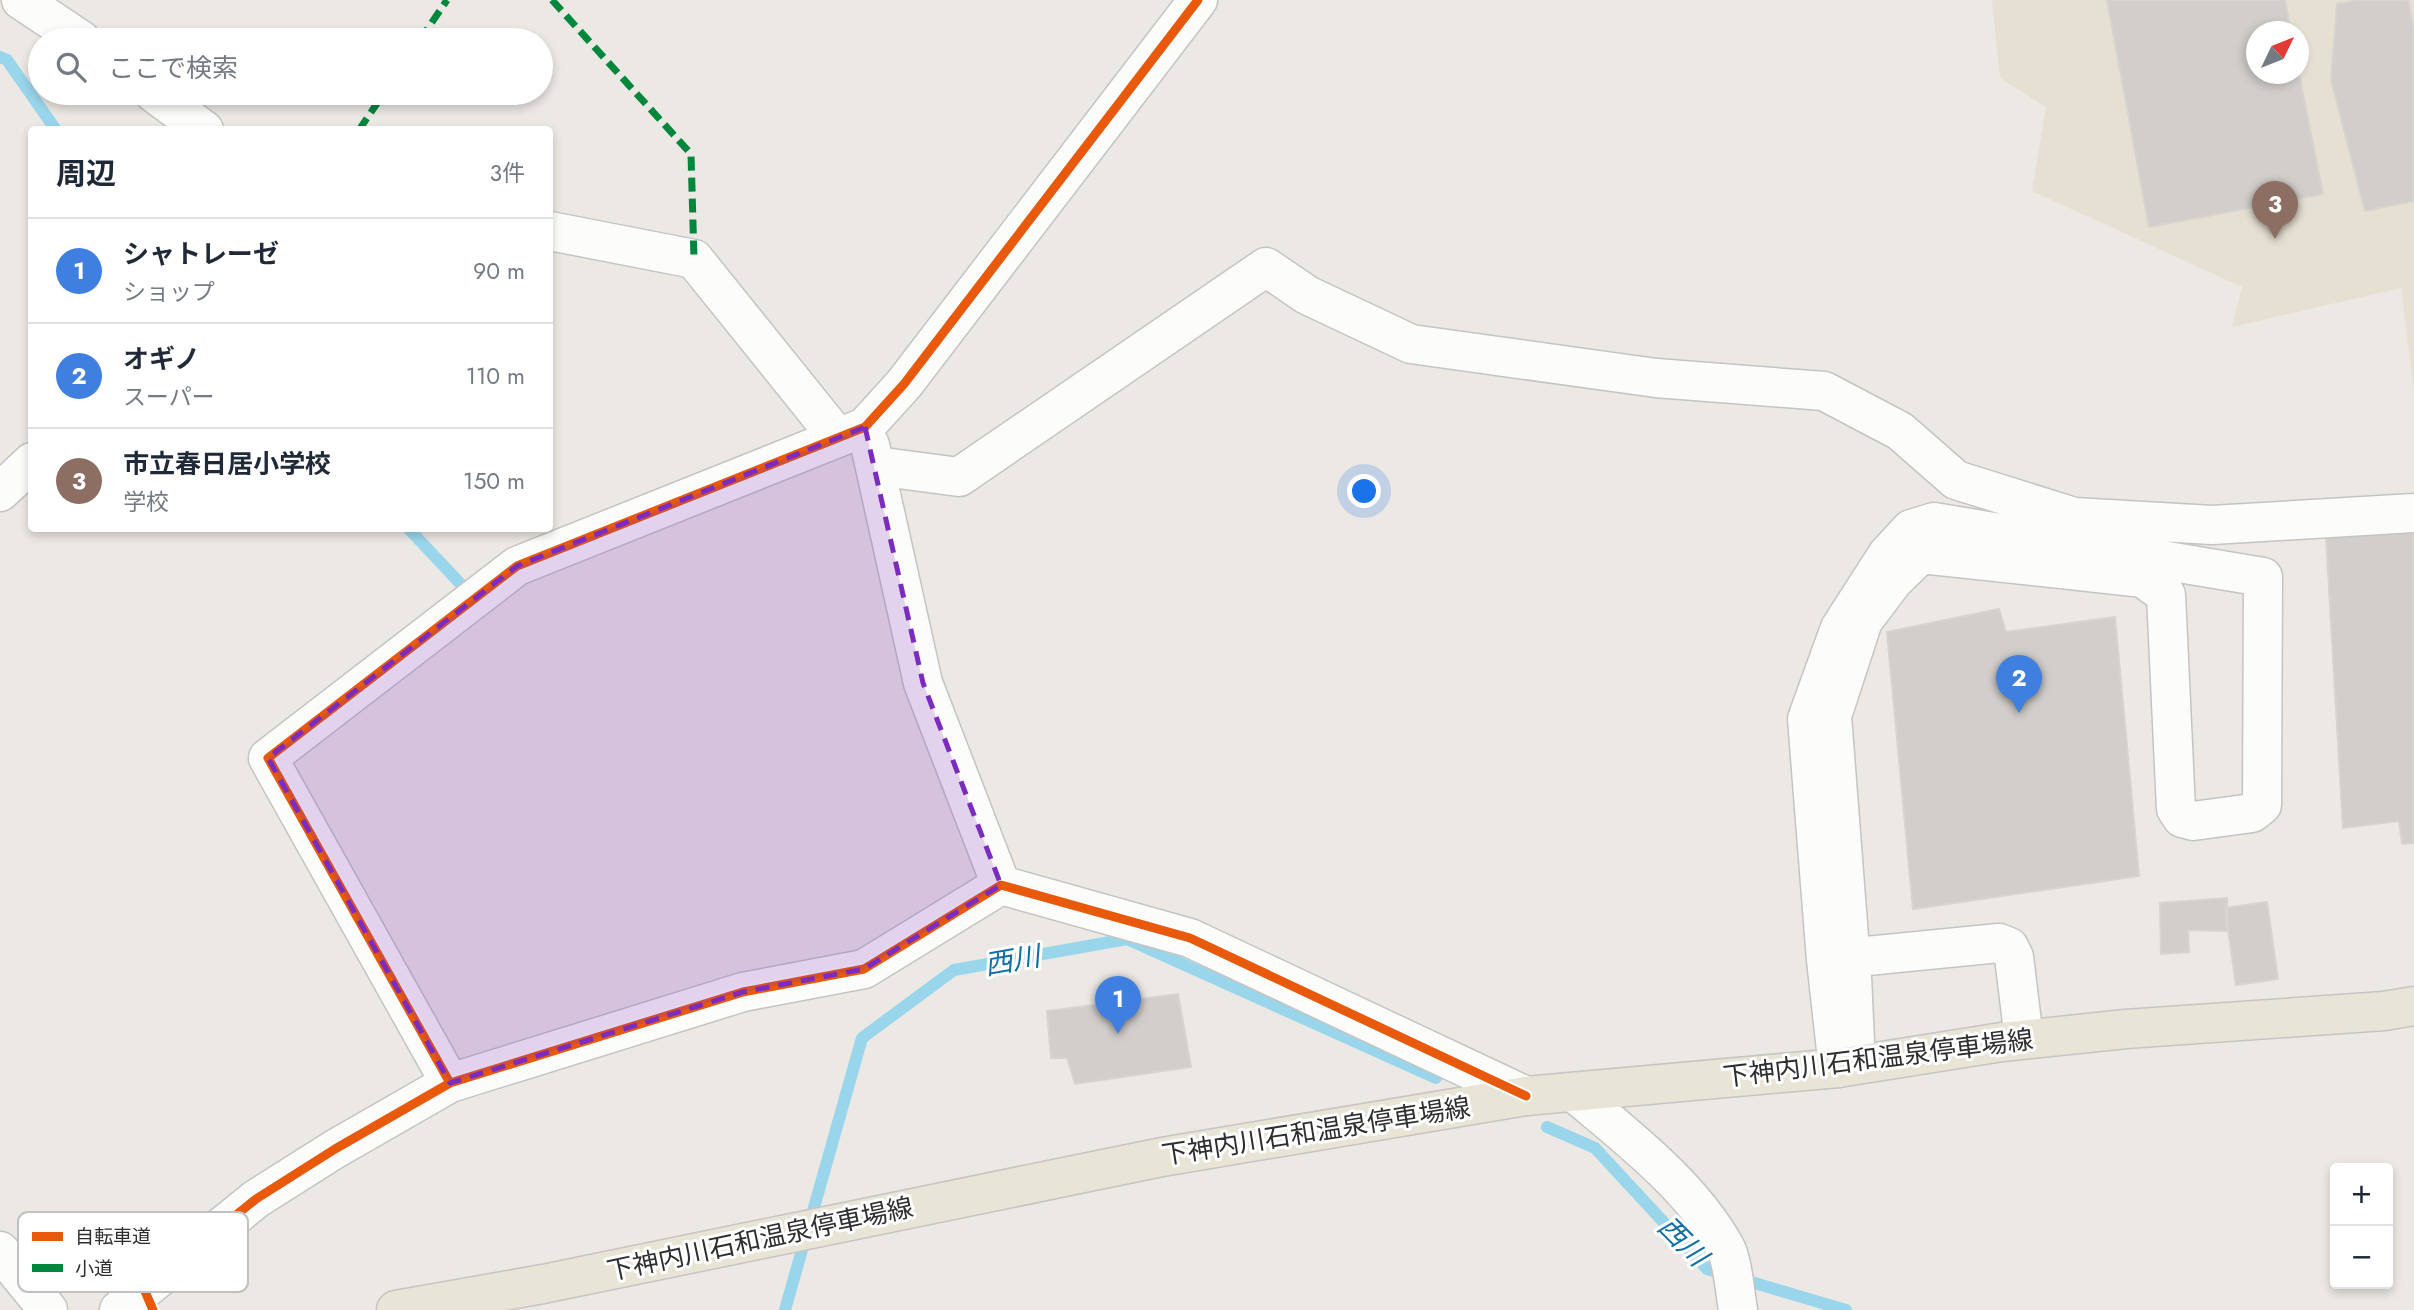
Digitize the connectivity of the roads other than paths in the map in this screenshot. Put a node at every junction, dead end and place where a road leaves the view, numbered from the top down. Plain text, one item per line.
1 (21, 0) edge
2 (1198, 0) edge
3 (63, 28) edge
4 (170, 105) edge
5 (199, 126) edge
6 (553, 232) edge
7 (851, 432) junction
8 (28, 466) edge
9 (876, 466) junction
10 (0, 492) edge
11 (2414, 513) edge
12 (1001, 885) junction
13 (1839, 969) junction
14 (2414, 1006) edge
15 (2017, 1040) junction
16 (1847, 1066) junction
17 (450, 1083) junction
18 (1576, 1094) junction
19 (1526, 1096) junction
20 (241, 1212) edge
21 (0, 1251) edge
22 (18, 1273) edge
23 (33, 1292) edge
24 (1738, 1309) edge
25 (48, 1310) edge
26 (396, 1310) edge

1 - 3 street
2 - 7 street
4 - 5 street
6 - 7 street
7 - 9 street
7 - 17 street
8 - 10 street
9 - 11 street
9 - 12 street
12 - 17 street
12 - 19 street
13 - 13 street
13 - 15 street
13 - 16 street
14 - 15 main road, 下神内川石和温泉停車場線
15 - 16 main road, 下神内川石和温泉停車場線
16 - 18 main road, 下神内川石和温泉停車場線
17 - 20 street
18 - 19 main road, 下神内川石和温泉停車場線
18 - 24 street
19 - 26 main road, 下神内川石和温泉停車場線
21 - 22 street
23 - 25 street

